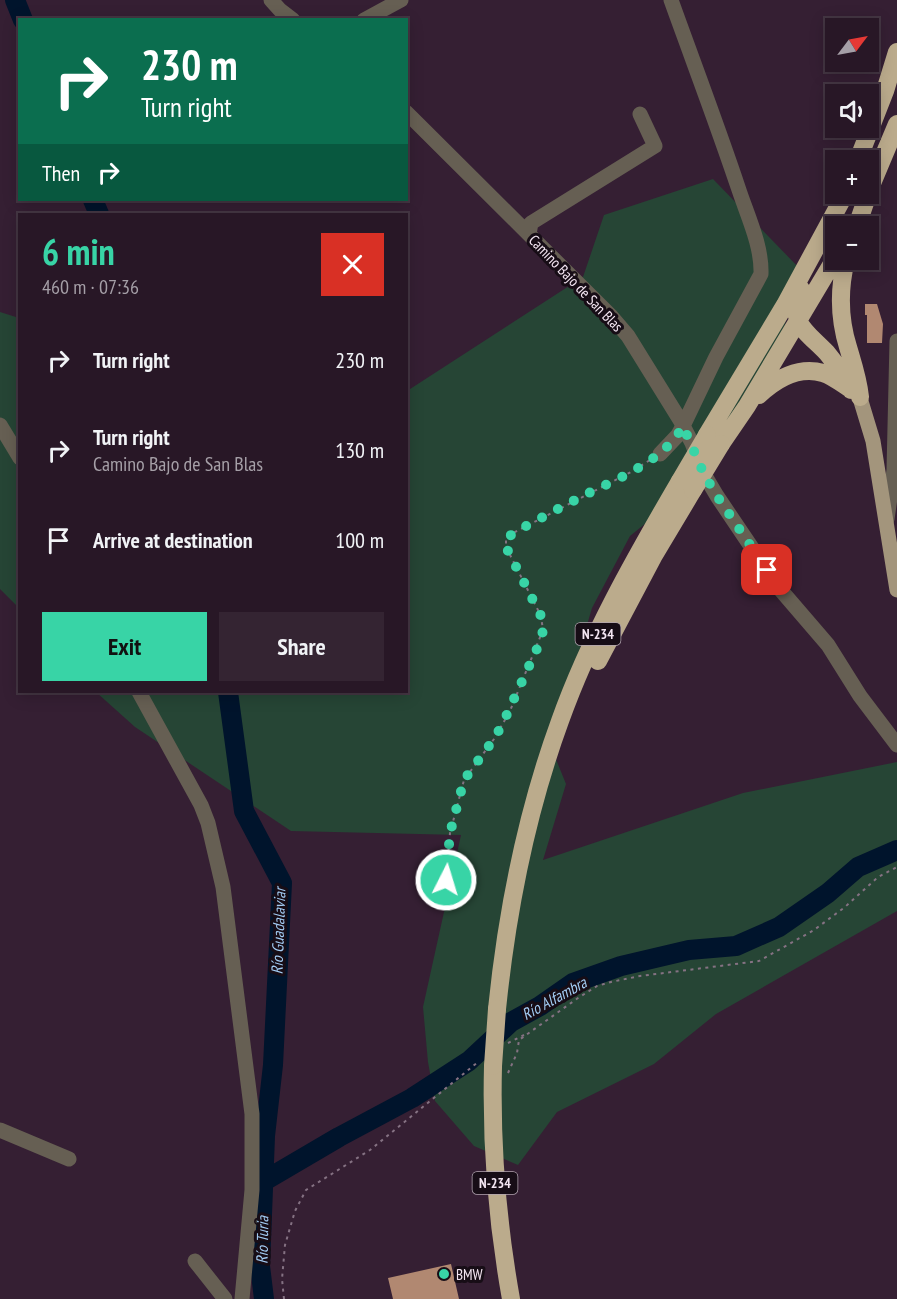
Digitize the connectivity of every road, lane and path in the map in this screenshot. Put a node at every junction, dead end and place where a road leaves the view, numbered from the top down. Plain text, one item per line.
1 (401, 0) edge
2 (671, 0) edge
3 (279, 3) edge
4 (291, 18) edge
5 (368, 18) edge
6 (897, 52) edge
7 (408, 114) edge
8 (640, 114) dead end
9 (897, 124) edge
10 (864, 150) edge
11 (879, 161) edge
12 (840, 204) edge
13 (856, 204) edge
14 (529, 234) junction
15 (828, 270) edge
16 (844, 270) edge
17 (798, 322) junction
18 (897, 341) edge
19 (856, 394) junction
20 (747, 406) junction
21 (0, 425) edge
22 (683, 426) junction
23 (714, 439) junction
24 (660, 454) joint
25 (18, 455) edge
26 (887, 522) junction
27 (897, 590) edge
28 (140, 693) edge
29 (897, 745) edge
30 (897, 867) edge
31 (446, 880) dead end
32 (530, 1032) junction
33 (504, 1046) dead end
34 (490, 1067) junction
35 (0, 1130) edge
36 (69, 1158) dead end
37 (195, 1261) dead end
38 (225, 1299) edge
39 (242, 1299) edge
40 (284, 1299) edge
41 (511, 1299) edge

1 - 5 street
2 - 22 street
3 - 4 street
6 - 10 highway
7 - 14 street, Camino Bajo de San Blas
8 - 14 street
9 - 11 highway
12 - 23 highway, N-234
13 - 17 highway
14 - 22 street, Camino Bajo de San Blas
15 - 17 highway, N-234
16 - 19 highway
17 - 19 highway
17 - 20 highway, N-234
18 - 26 street
19 - 20 highway
19 - 26 main road
20 - 23 highway, N-234
21 - 25 street
22 - 24 street
22 - 29 street, Camino Bajo de San Blas
23 - 34 highway, N-234, bridge
24 - 31 path
26 - 27 main road
28 - 39 street
30 - 32 path
32 - 33 path
32 - 34 path
34 - 40 path
34 - 41 highway, N-234
35 - 36 street
37 - 38 street

